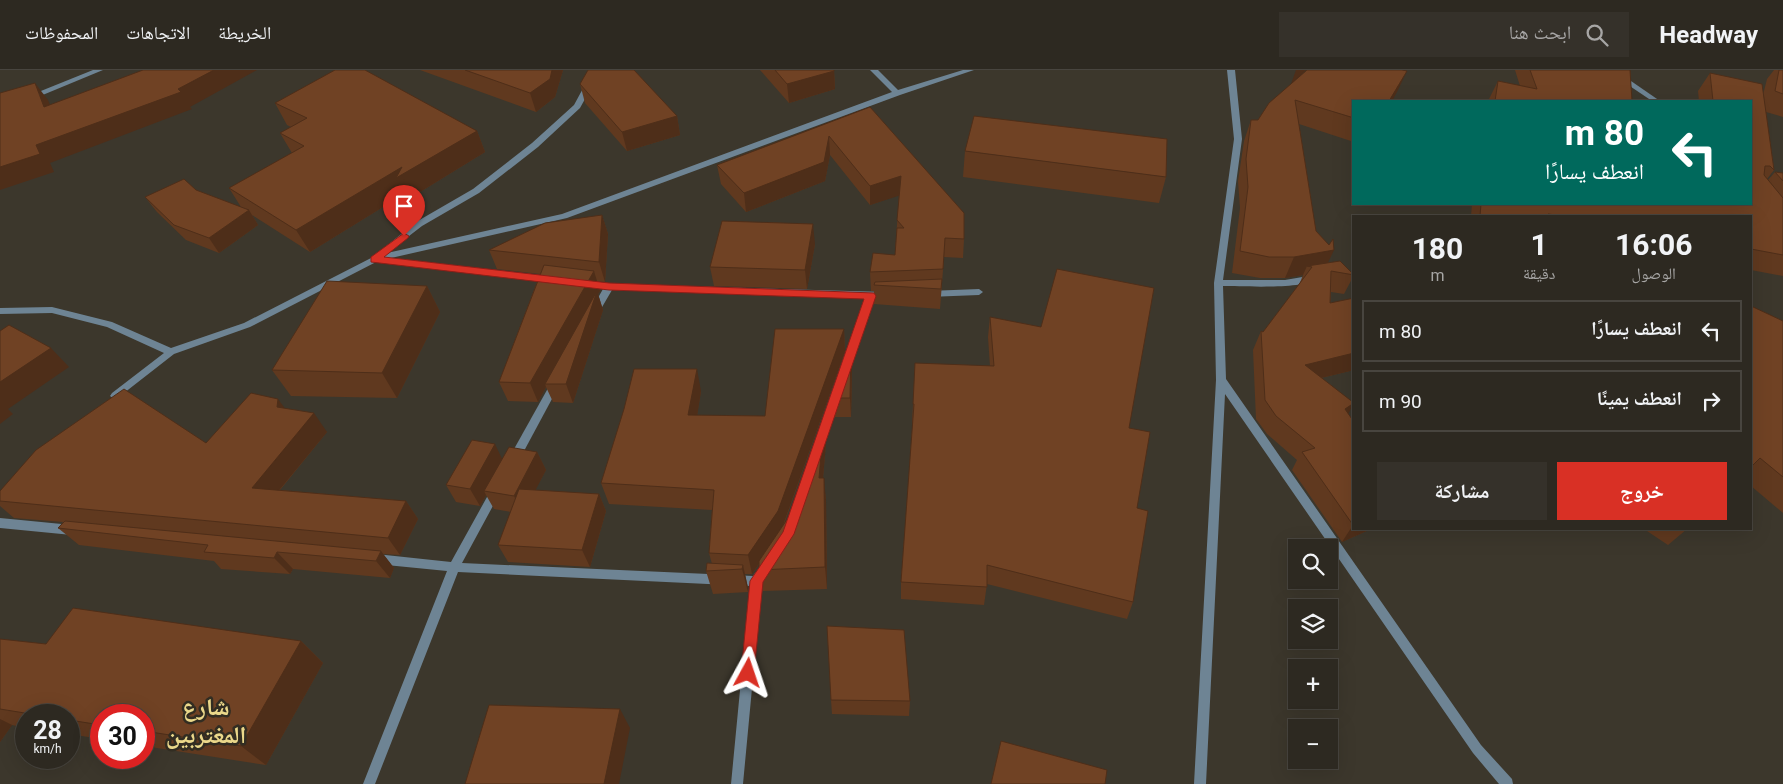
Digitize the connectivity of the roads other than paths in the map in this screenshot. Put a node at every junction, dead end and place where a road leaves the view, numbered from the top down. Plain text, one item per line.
1 (99, 70) edge
2 (597, 70) edge
3 (874, 70) edge
4 (970, 70) edge
5 (1231, 70) edge
6 (1610, 70) edge
7 (897, 92) junction
8 (26, 98) edge
9 (1655, 100) edge
10 (374, 259) junction
11 (1322, 277) edge
12 (560, 281) edge
13 (1218, 282) junction
14 (579, 283) edge
15 (609, 287) junction
16 (980, 292) dead end
17 (920, 294) edge
18 (900, 295) edge
19 (871, 296) junction
20 (0, 311) edge
21 (590, 320) edge
22 (171, 352) junction
23 (562, 372) edge
24 (1221, 380) junction
25 (110, 400) edge
26 (817, 451) edge
27 (0, 523) edge
28 (79, 531) edge
29 (365, 558) edge
30 (767, 565) edge
31 (454, 567) junction
32 (756, 581) junction
33 (369, 784) edge
34 (737, 784) edge
35 (1200, 784) edge
36 (1507, 784) edge

1 - 8 street
2 - 10 street
3 - 7 street
4 - 7 street
5 - 13 street
6 - 9 street
7 - 10 street
10 - 12 street
10 - 22 street
11 - 13 street
13 - 24 street
14 - 15 street
15 - 19 street
15 - 21 street
16 - 17 street
18 - 19 street
19 - 26 street
20 - 22 street
22 - 25 street
23 - 31 street
24 - 35 street
24 - 36 street
27 - 28 street
29 - 31 street
30 - 32 street
31 - 32 street
31 - 33 street
32 - 34 street

